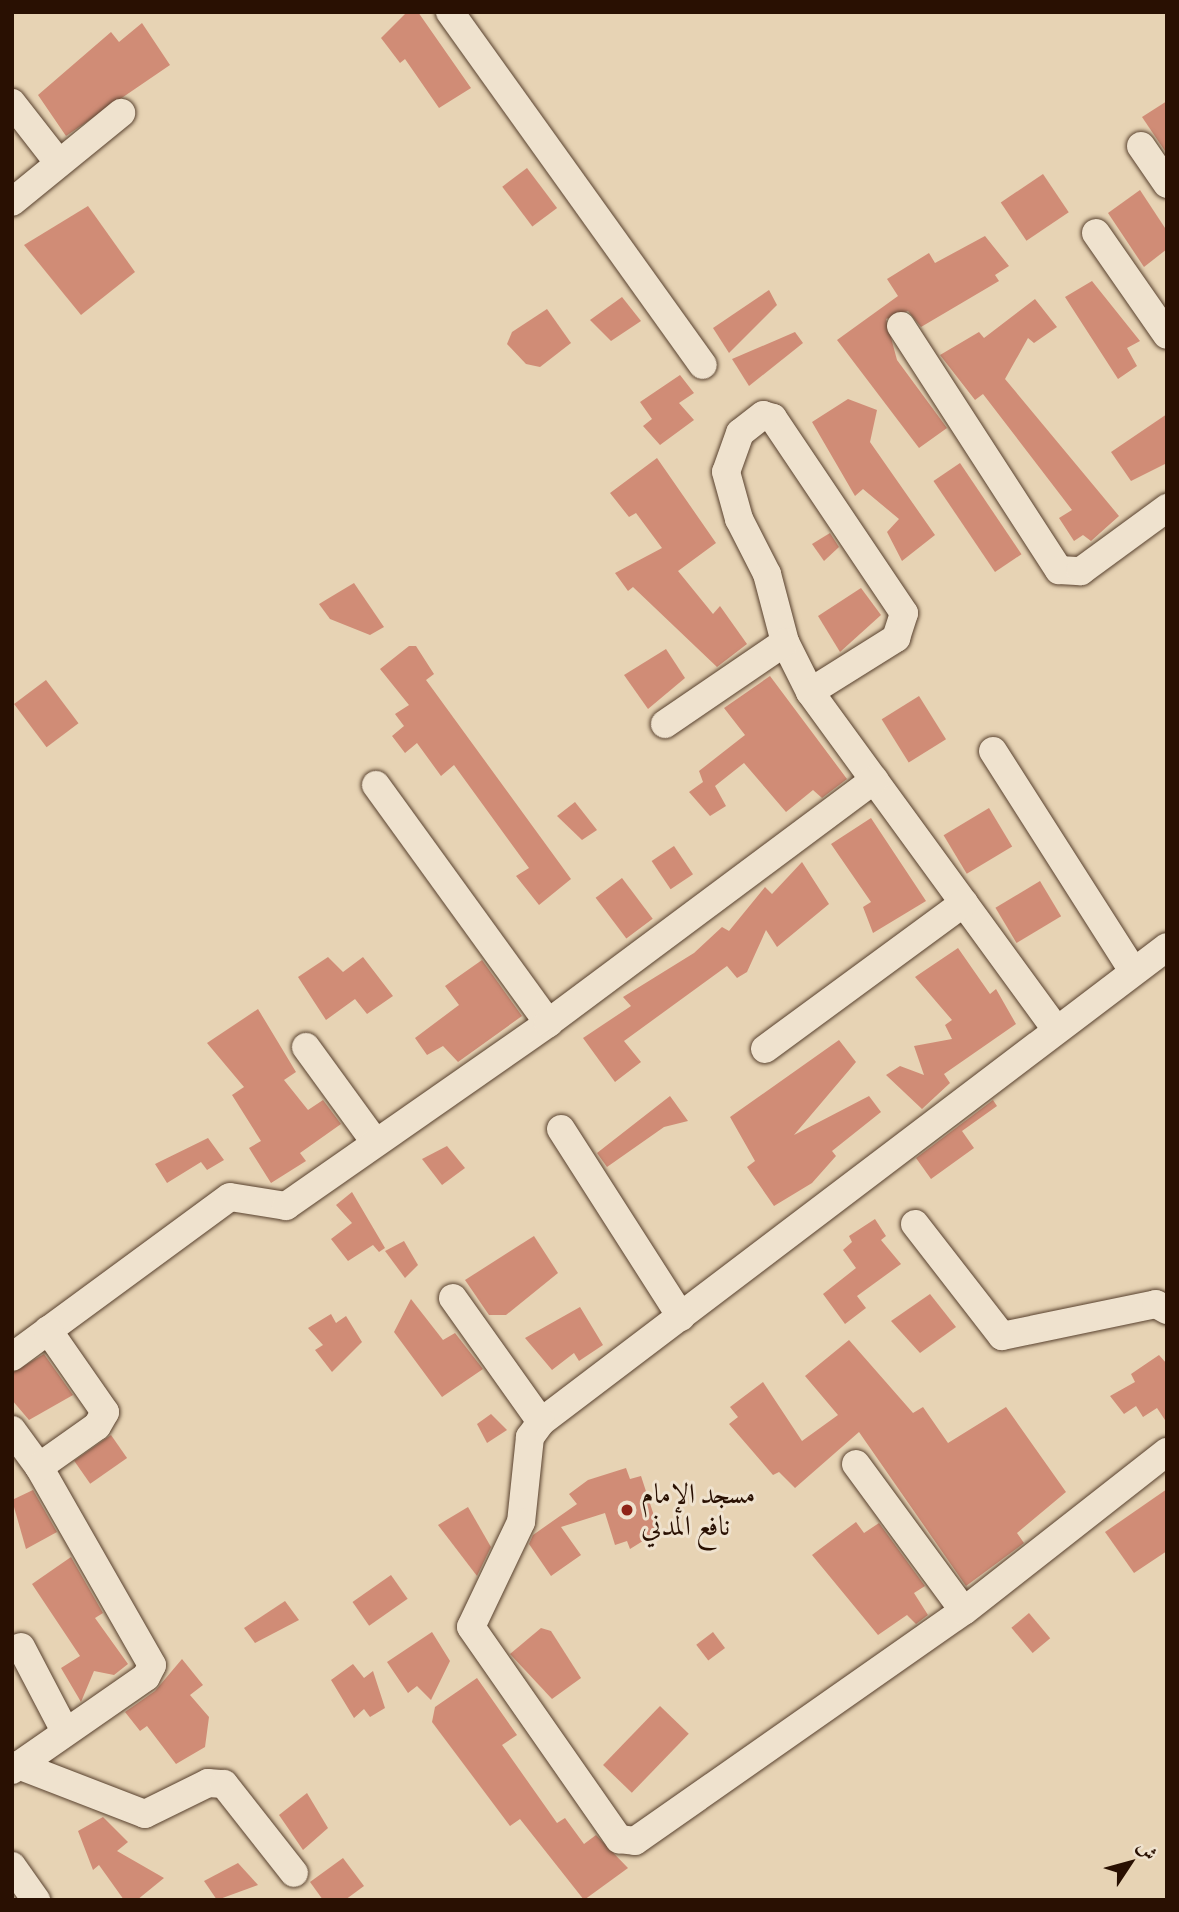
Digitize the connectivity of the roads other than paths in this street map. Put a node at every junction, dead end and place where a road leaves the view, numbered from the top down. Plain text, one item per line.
1 (450, 12) edge
2 (12, 103) edge
3 (121, 113) dead end
4 (1141, 146) dead end
5 (58, 162) junction
6 (1167, 184) edge
7 (12, 202) edge
8 (1096, 233) dead end
9 (901, 326) dead end
10 (1167, 335) edge
11 (703, 366) dead end
12 (1167, 508) edge
13 (785, 642) junction
14 (810, 692) junction
15 (665, 724) dead end
16 (993, 751) dead end
17 (874, 780) junction
18 (376, 785) dead end
19 (964, 903) junction
20 (1167, 947) edge
21 (1133, 971) junction
22 (548, 1023) junction
23 (1054, 1027) junction
24 (306, 1047) dead end
25 (765, 1049) dead end
26 (561, 1129) dead end
27 (375, 1142) junction
28 (915, 1224) dead end
29 (453, 1298) dead end
30 (1167, 1310) edge
31 (681, 1317) junction
32 (48, 1330) junction
33 (12, 1357) edge
34 (541, 1422) junction
35 (12, 1430) edge
36 (1167, 1452) edge
37 (856, 1464) dead end
38 (39, 1467) junction
39 (964, 1611) junction
40 (21, 1647) dead end
41 (65, 1731) junction
42 (15, 1768) edge
43 (12, 1866) edge
44 (294, 1873) dead end
45 (36, 1900) edge

1 - 11 street
2 - 5 street
3 - 5 street
4 - 6 street
5 - 7 street
8 - 10 street
9 - 12 street
13 - 14 street
13 - 14 street
13 - 15 street
14 - 17 street
16 - 21 street
17 - 19 street
17 - 22 street
18 - 22 street
19 - 23 street
19 - 25 street
20 - 21 street
21 - 23 street
22 - 27 street
23 - 31 street
24 - 27 street
26 - 31 street
27 - 32 street
28 - 30 street
29 - 34 street
31 - 34 street
32 - 33 street
32 - 38 street
34 - 39 street
35 - 38 street
36 - 39 street
37 - 39 street
38 - 41 street
40 - 41 street
41 - 42 street
42 - 44 street
43 - 45 street

